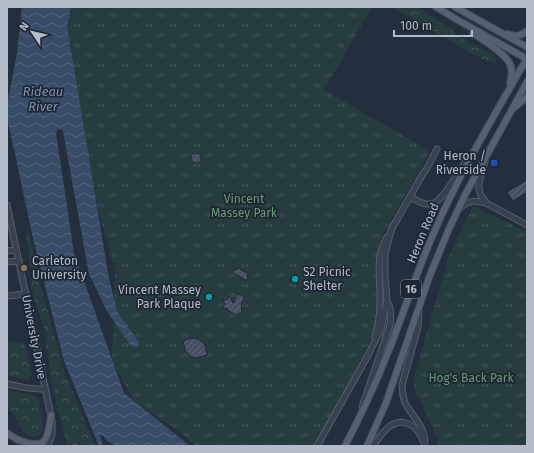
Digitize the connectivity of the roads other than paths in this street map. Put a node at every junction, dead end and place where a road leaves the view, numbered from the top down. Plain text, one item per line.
1 (436, 7) edge
2 (455, 7) edge
3 (456, 19) junction
4 (499, 31) junction
5 (527, 31) edge
6 (527, 47) edge
7 (527, 59) edge
8 (527, 82) edge
9 (509, 89) junction
10 (527, 97) edge
11 (510, 112) junction
12 (483, 136) junction
13 (437, 149) dead end
14 (489, 151) junction
15 (410, 197) junction
16 (486, 203) junction
17 (7, 204) edge
18 (459, 208) junction
19 (527, 225) edge
20 (392, 228) junction
21 (16, 250) junction
22 (7, 251) edge
23 (19, 261) junction
24 (7, 262) edge
25 (379, 284) junction
26 (26, 294) junction
27 (7, 296) edge
28 (386, 300) junction
29 (420, 306) junction
30 (370, 351) junction
31 (7, 384) edge
32 (45, 388) junction
33 (51, 415) junction
34 (355, 426) junction
35 (7, 433) edge
36 (16, 439) junction
37 (28, 446) edge
38 (48, 446) edge
39 (317, 446) edge
40 (344, 446) edge
41 (367, 446) edge
42 (373, 446) edge
43 (424, 446) edge

1 - 3 main road
2 - 4 main road
3 - 7 main road
3 - 9 main road
4 - 5 main road
4 - 6 main road
7 - 9 main road, Heron Road / 16
8 - 11 main road, Heron Road / 16
9 - 12 main road, Heron Road / 16
10 - 11 main road
11 - 14 main road, Heron Road / 16
12 - 15 street
12 - 34 main road, Heron Road / 16
13 - 15 street
14 - 16 street
14 - 18 main road, Heron Road / 16
15 - 20 street
16 - 18 street
16 - 19 street
17 - 21 street, University Drive
18 - 29 main road, Heron Road / 16
20 - 25 street
20 - 28 street
21 - 22 street
21 - 23 street, University Drive
23 - 24 street
23 - 26 street, University Drive
25 - 28 street
25 - 30 street
26 - 27 street
26 - 32 street, University Drive
28 - 30 street
28 - 34 street
29 - 41 main road, Heron Road / 16
29 - 43 street
30 - 39 street
31 - 32 street
32 - 33 street, University Drive
33 - 36 main road
33 - 38 street, University Drive
34 - 40 main road, Heron Road / 16
35 - 36 main road
36 - 37 main road
42 - 43 street

